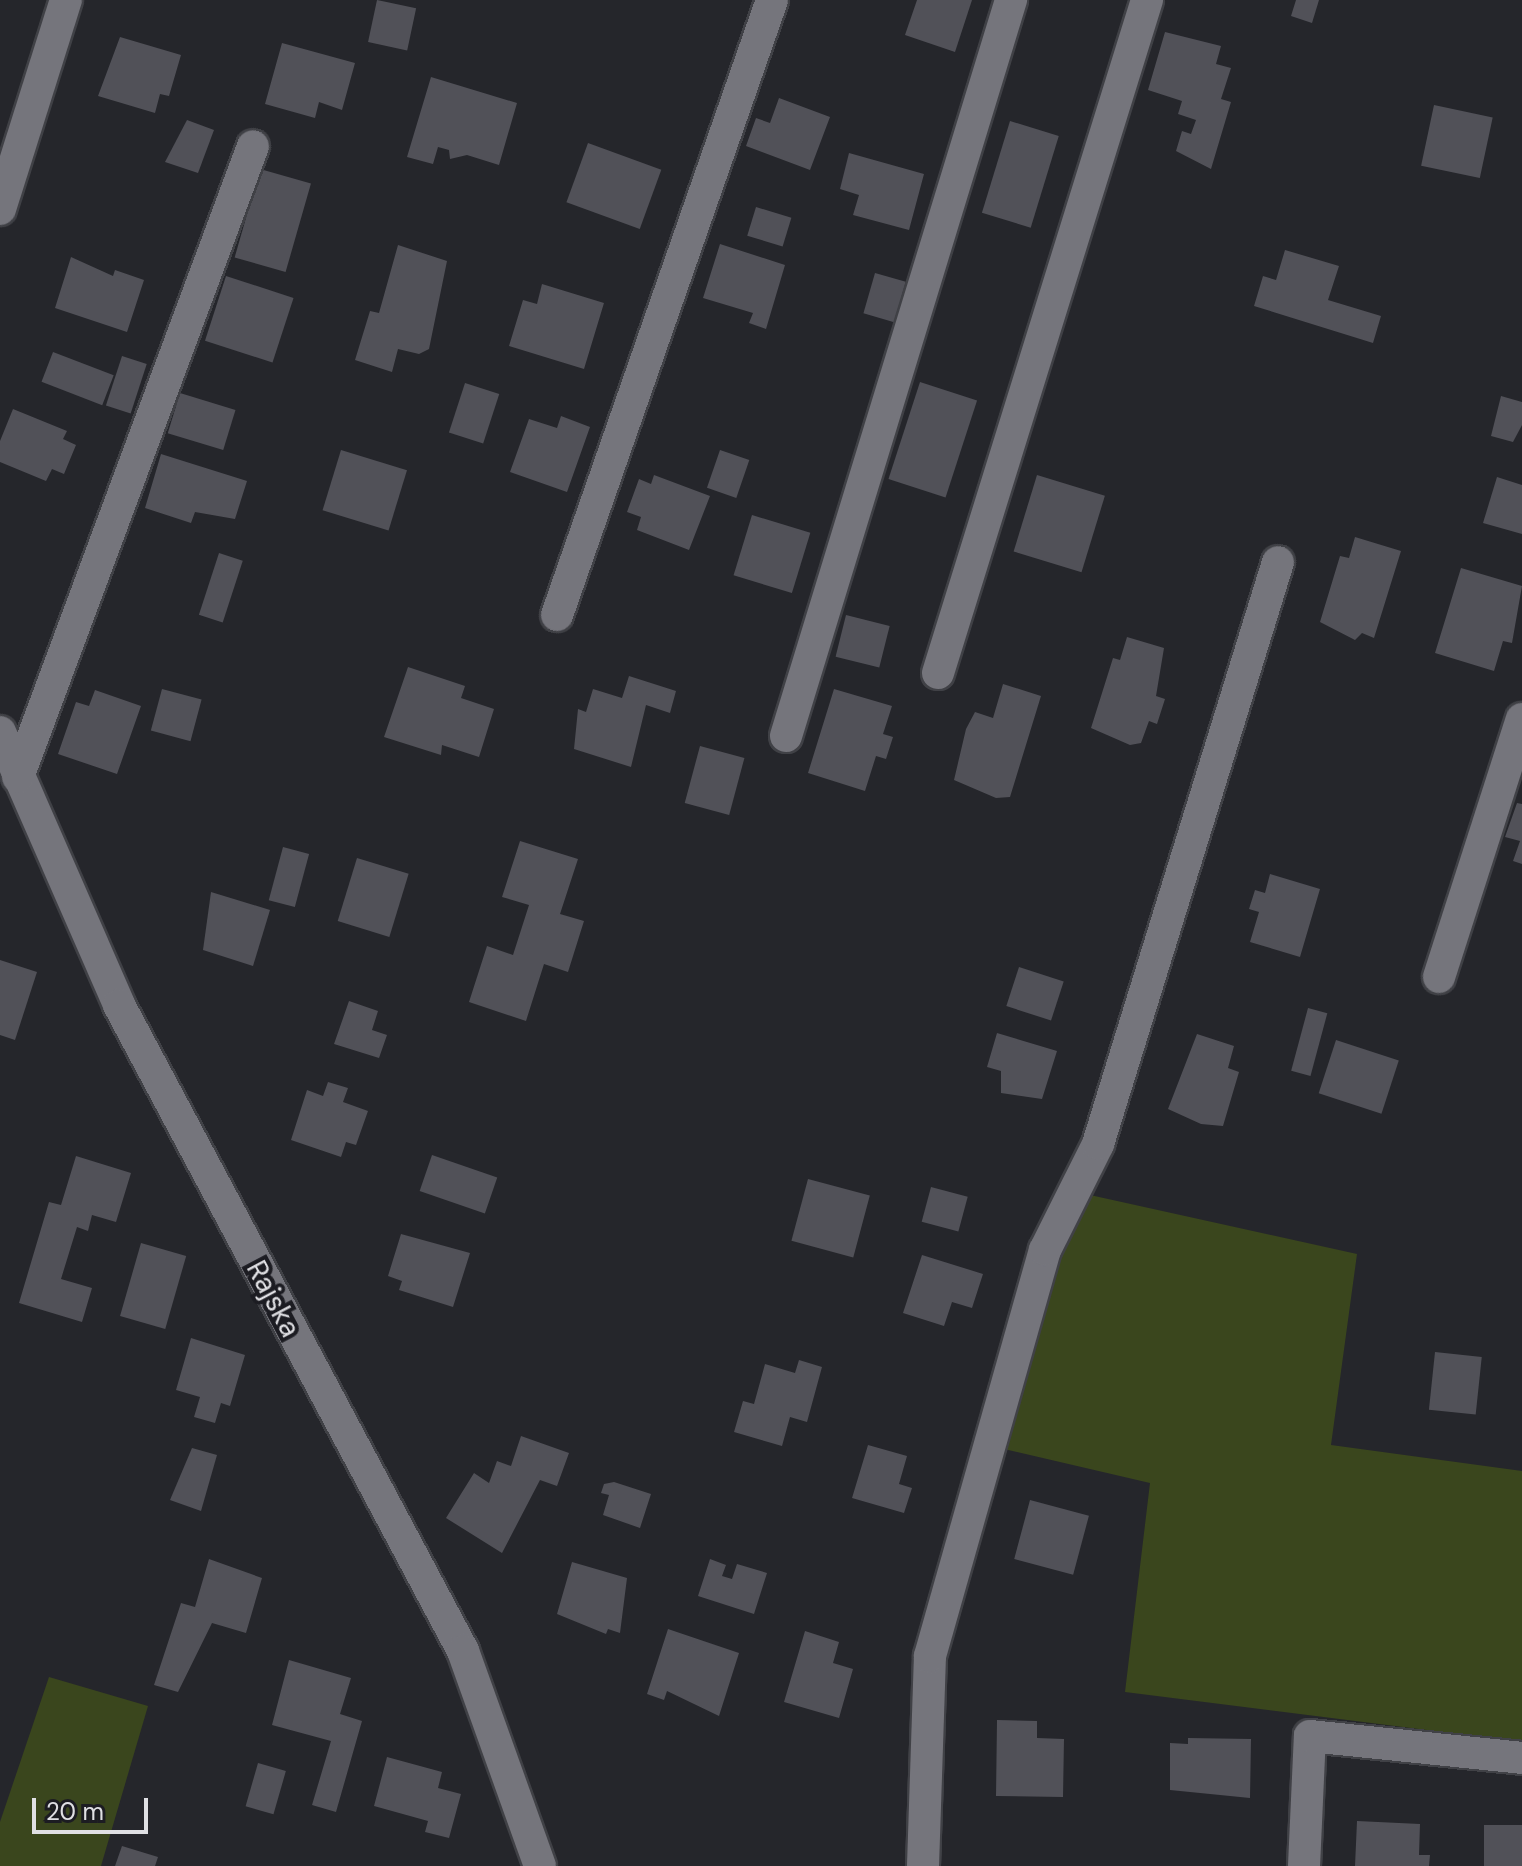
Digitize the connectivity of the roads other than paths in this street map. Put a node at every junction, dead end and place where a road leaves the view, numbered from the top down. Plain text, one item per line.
1 (66, 0) edge
2 (772, 0) edge
3 (1011, 0) edge
4 (1147, 0) edge
5 (253, 146) dead end
6 (0, 209) edge
7 (1278, 562) dead end
8 (557, 615) dead end
9 (938, 673) dead end
10 (1522, 719) edge
11 (0, 732) edge
12 (786, 736) dead end
13 (18, 777) junction
14 (1439, 977) dead end
15 (1522, 1758) edge
16 (540, 1866) edge
17 (923, 1866) edge
18 (1304, 1866) edge

1 - 6 street
2 - 8 street
3 - 12 street
4 - 9 street
5 - 13 street
7 - 17 street
10 - 14 street
11 - 13 street, Rajska
13 - 16 street, Rajska
15 - 18 street

